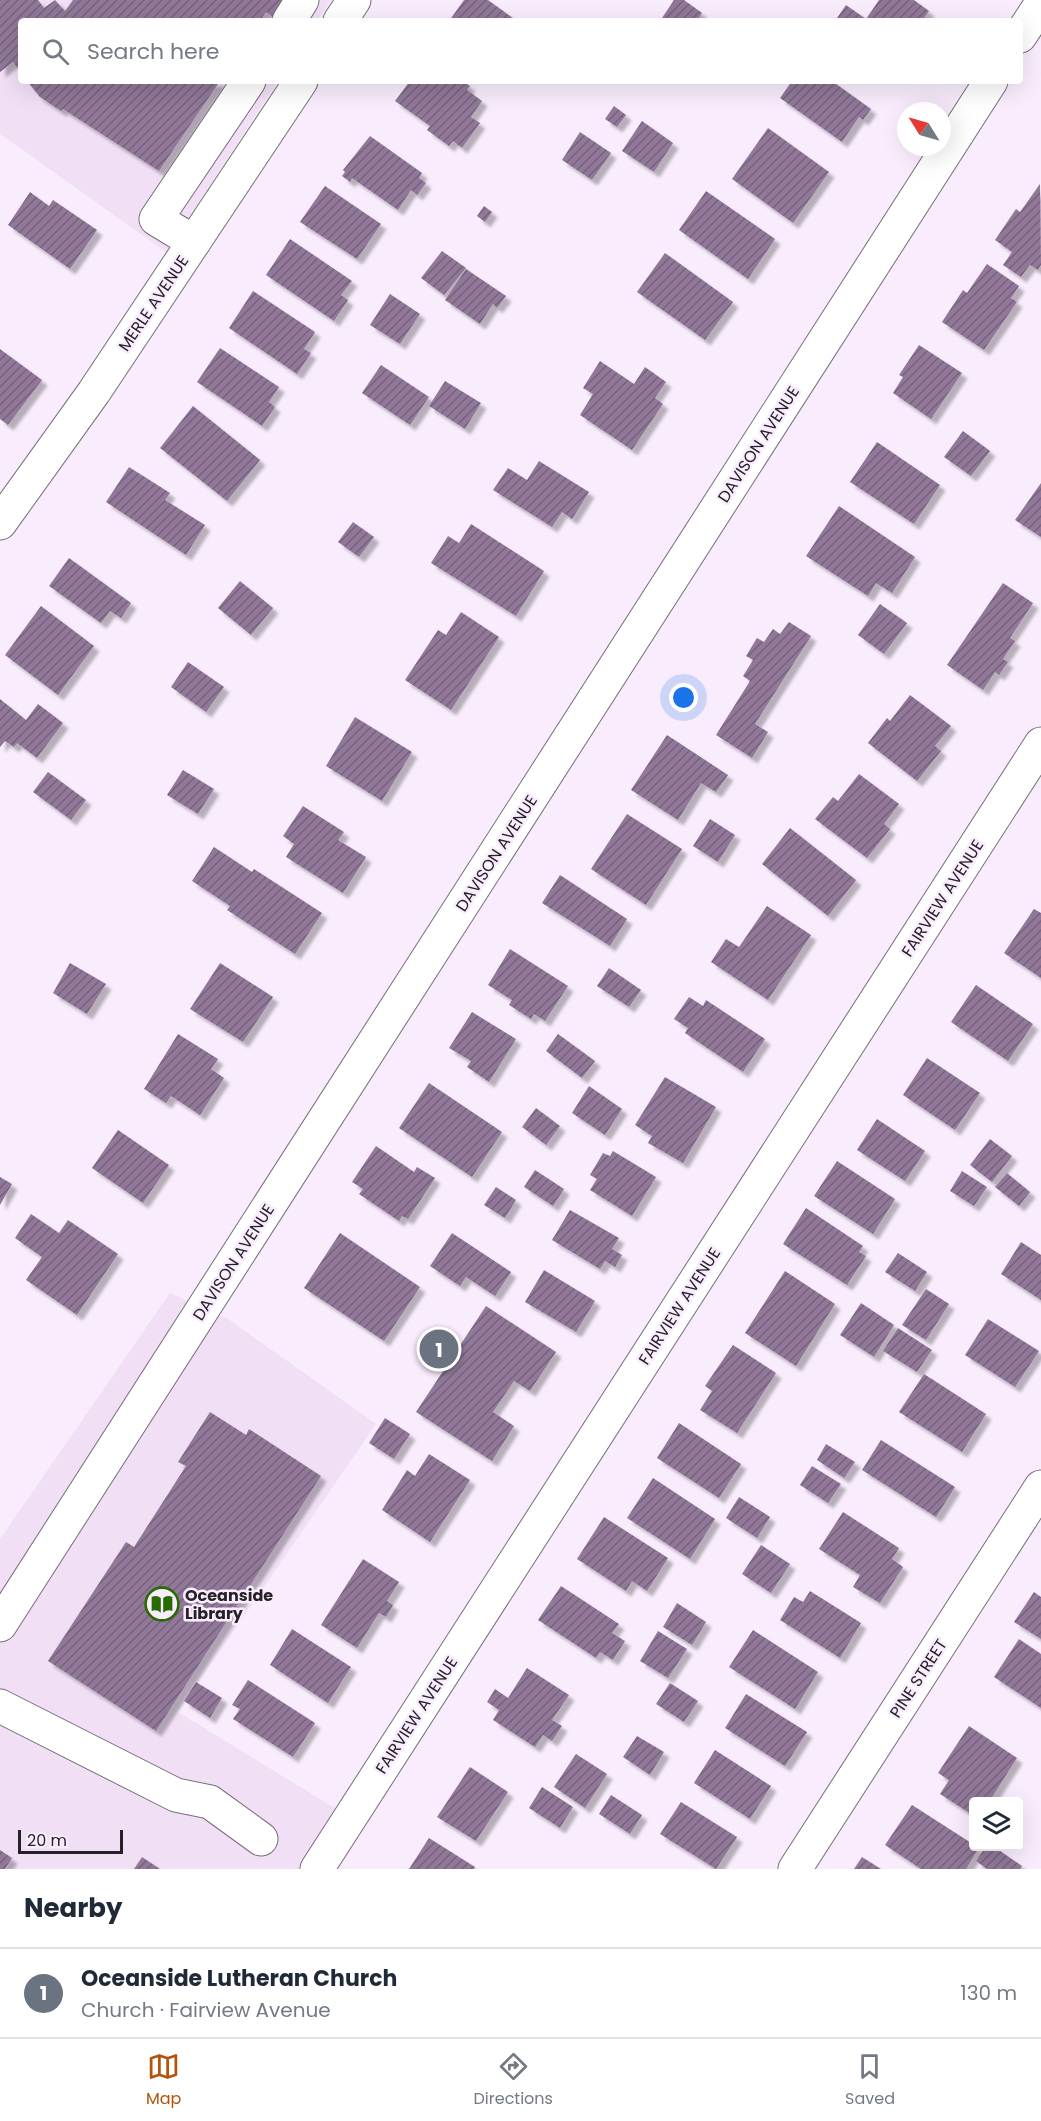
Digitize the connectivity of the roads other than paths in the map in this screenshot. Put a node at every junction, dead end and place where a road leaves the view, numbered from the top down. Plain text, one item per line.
1 (302, 0) edge
2 (354, 0) edge
3 (1041, 4) edge
4 (291, 18) edge
5 (342, 18) edge
6 (1023, 31) edge
7 (247, 84) edge
8 (299, 84) edge
9 (989, 84) edge
10 (194, 242) junction
11 (0, 523) edge
12 (1041, 744) edge
13 (1041, 1487) edge
14 (0, 1624) edge
15 (0, 1706) edge
16 (261, 1839) dead end
17 (317, 1869) edge
18 (795, 1869) edge

1 - 4 street
2 - 5 street
3 - 6 street
7 - 10 street
8 - 10 street, MERLE AVENUE
9 - 14 street, DAVISON AVENUE
10 - 11 street, MERLE AVENUE
12 - 17 street, FAIRVIEW AVENUE
13 - 18 street, PINE STREET
15 - 16 street

